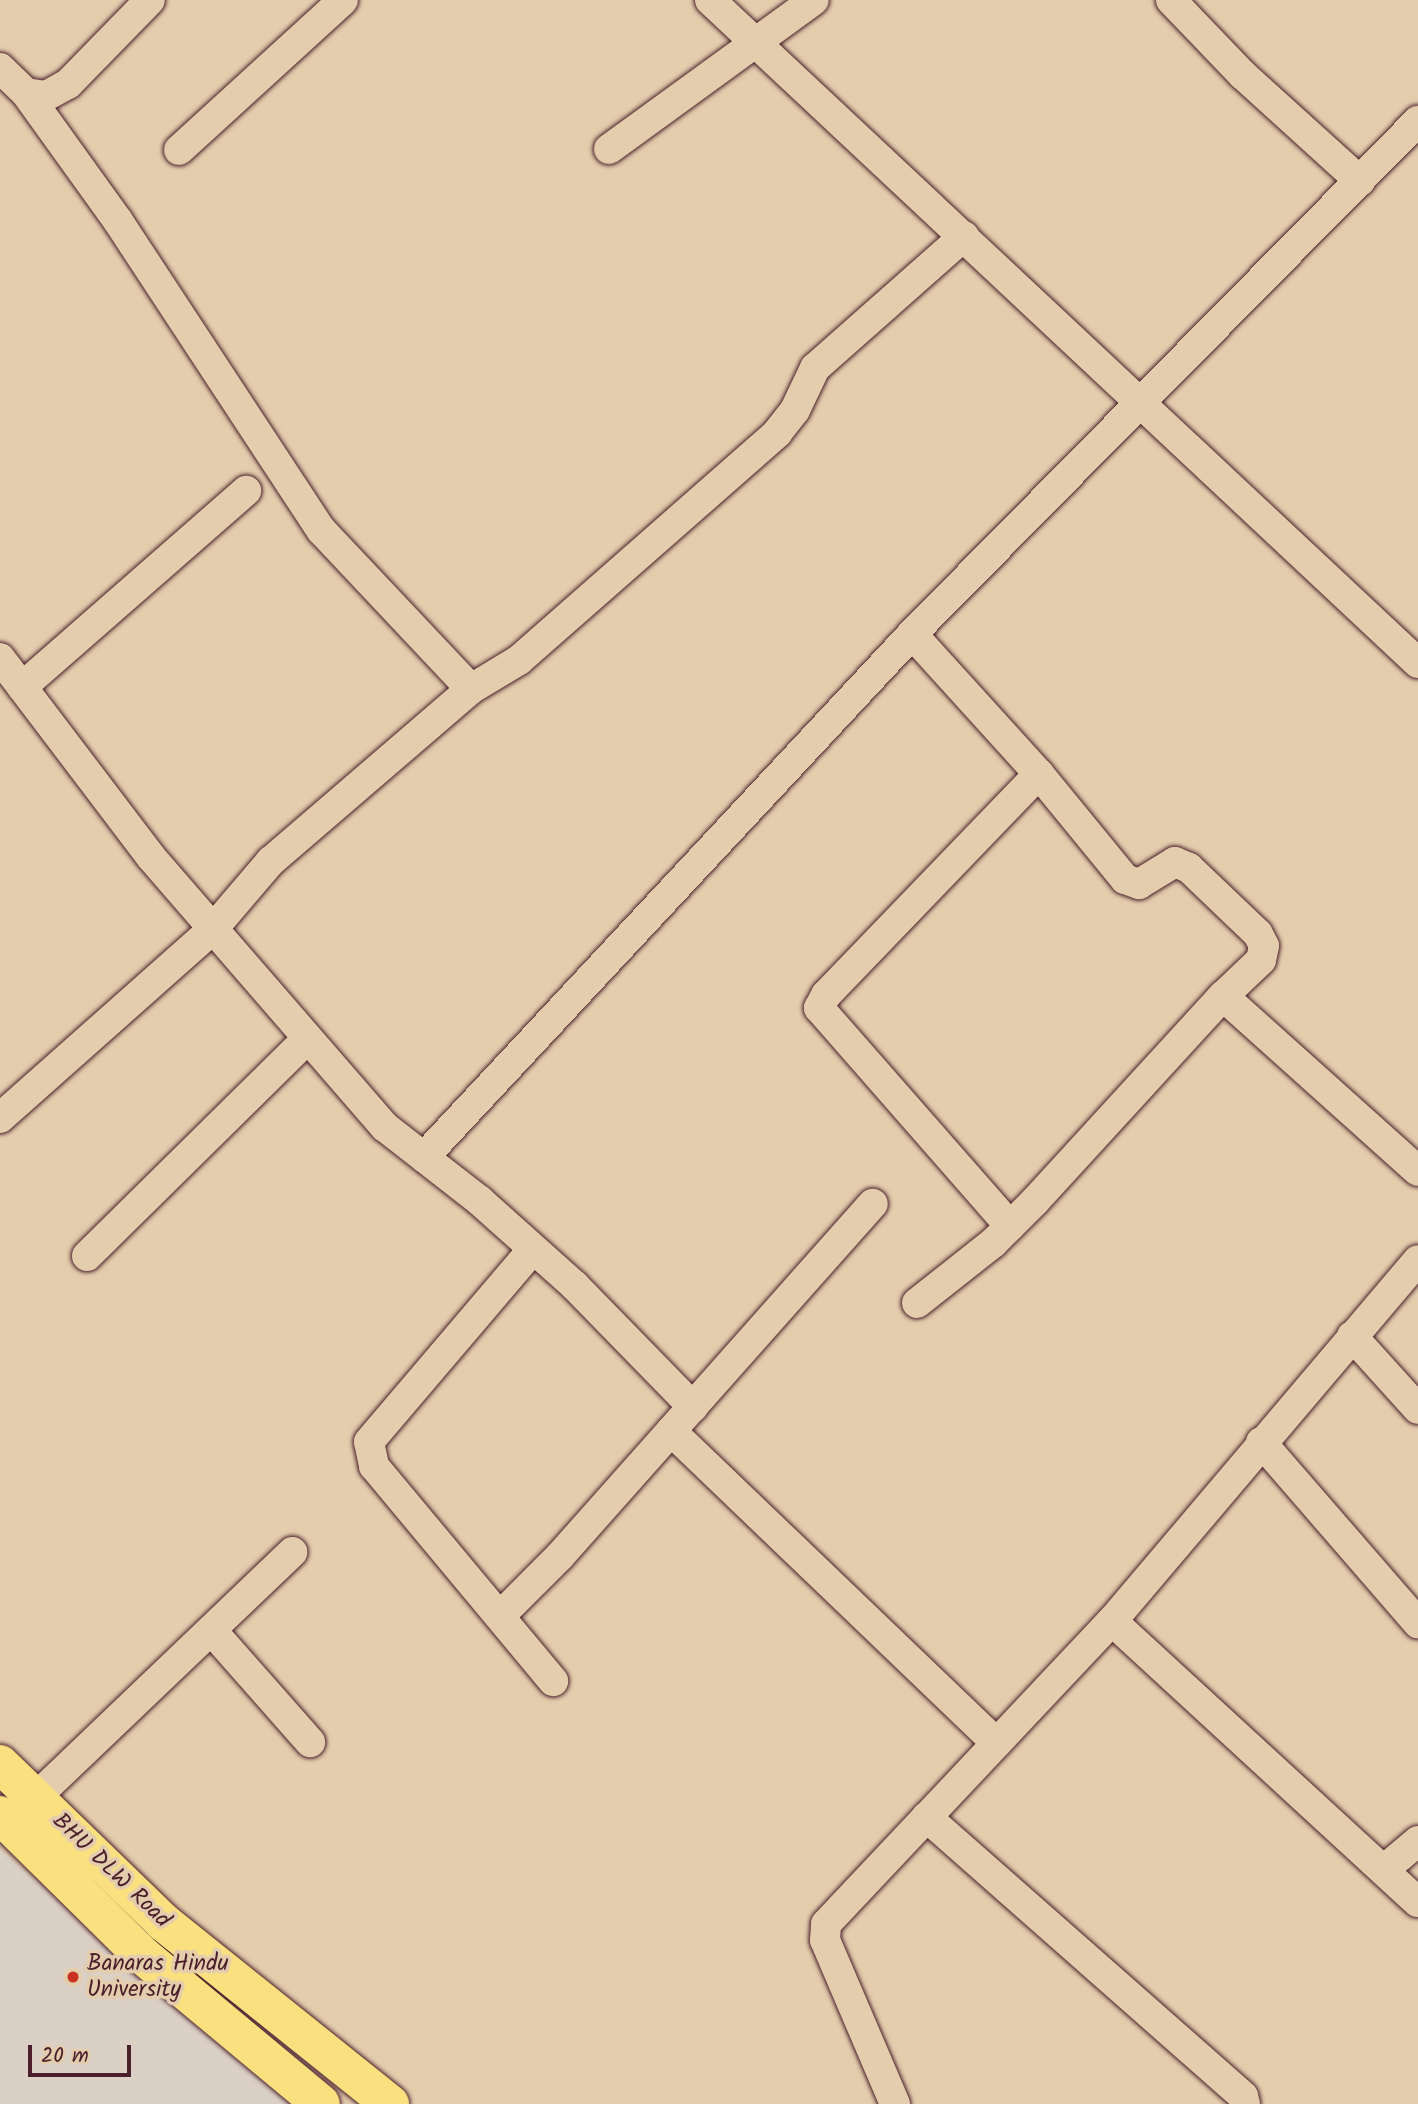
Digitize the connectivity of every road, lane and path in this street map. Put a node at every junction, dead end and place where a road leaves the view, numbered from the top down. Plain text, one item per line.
1 (150, 0) edge
2 (344, 0) edge
3 (710, 0) edge
4 (814, 0) edge
5 (1171, 0) edge
6 (757, 45) junction
7 (0, 68) edge
8 (26, 93) junction
9 (1418, 121) edge
10 (179, 149) dead end
11 (610, 149) dead end
12 (1360, 181) junction
13 (964, 236) junction
14 (1139, 400) junction
15 (246, 491) dead end
16 (912, 634) junction
17 (1418, 663) edge
18 (8, 673) edge
19 (471, 689) junction
20 (1039, 774) junction
21 (212, 930) junction
22 (1223, 996) junction
23 (306, 1040) junction
24 (0, 1118) edge
25 (424, 1157) junction
26 (1418, 1171) edge
27 (873, 1204) dead end
28 (1010, 1226) junction
29 (533, 1249) junction
30 (87, 1256) dead end
31 (1418, 1260) edge
32 (917, 1303) dead end
33 (1352, 1336) junction
34 (693, 1407) junction
35 (1418, 1409) edge
36 (671, 1431) junction
37 (1261, 1442) junction
38 (292, 1552) dead end
39 (500, 1616) junction
40 (1112, 1621) junction
41 (1418, 1623) edge
42 (213, 1632) junction
43 (553, 1681) dead end
44 (310, 1742) dead end
45 (996, 1743) junction
46 (0, 1764) edge
47 (36, 1798) junction
48 (0, 1815) edge
49 (927, 1817) junction
50 (1418, 1841) edge
51 (1386, 1868) junction
52 (1418, 1902) edge
53 (1248, 2101) edge
54 (321, 2104) edge
55 (390, 2104) edge
56 (895, 2104) edge

1 - 8 street
2 - 10 street
3 - 6 street
4 - 6 street
5 - 12 street
6 - 11 street
6 - 13 street
7 - 8 street
8 - 19 street
9 - 12 street
12 - 14 street
13 - 14 street
13 - 19 street
14 - 16 street
14 - 17 street
15 - 18 street
16 - 20 street
16 - 25 street
18 - 21 street
19 - 21 street
20 - 22 street
20 - 28 street
21 - 23 street
21 - 24 street
22 - 26 street
22 - 28 street
23 - 25 street
23 - 30 street
25 - 29 street
27 - 34 street
28 - 32 street
29 - 34 street
29 - 39 street
31 - 33 street
33 - 35 street
33 - 37 street
34 - 36 street
36 - 39 street
36 - 45 street
37 - 40 street
37 - 41 street
38 - 42 street
39 - 43 street
40 - 45 street
40 - 51 street
42 - 44 street
42 - 47 street
45 - 49 street
46 - 47 main road, BHU DLW Road
47 - 55 main road, BHU DLW Road
48 - 54 main road, BHU DLW Road
49 - 53 street
49 - 56 street
50 - 51 street
51 - 52 street

